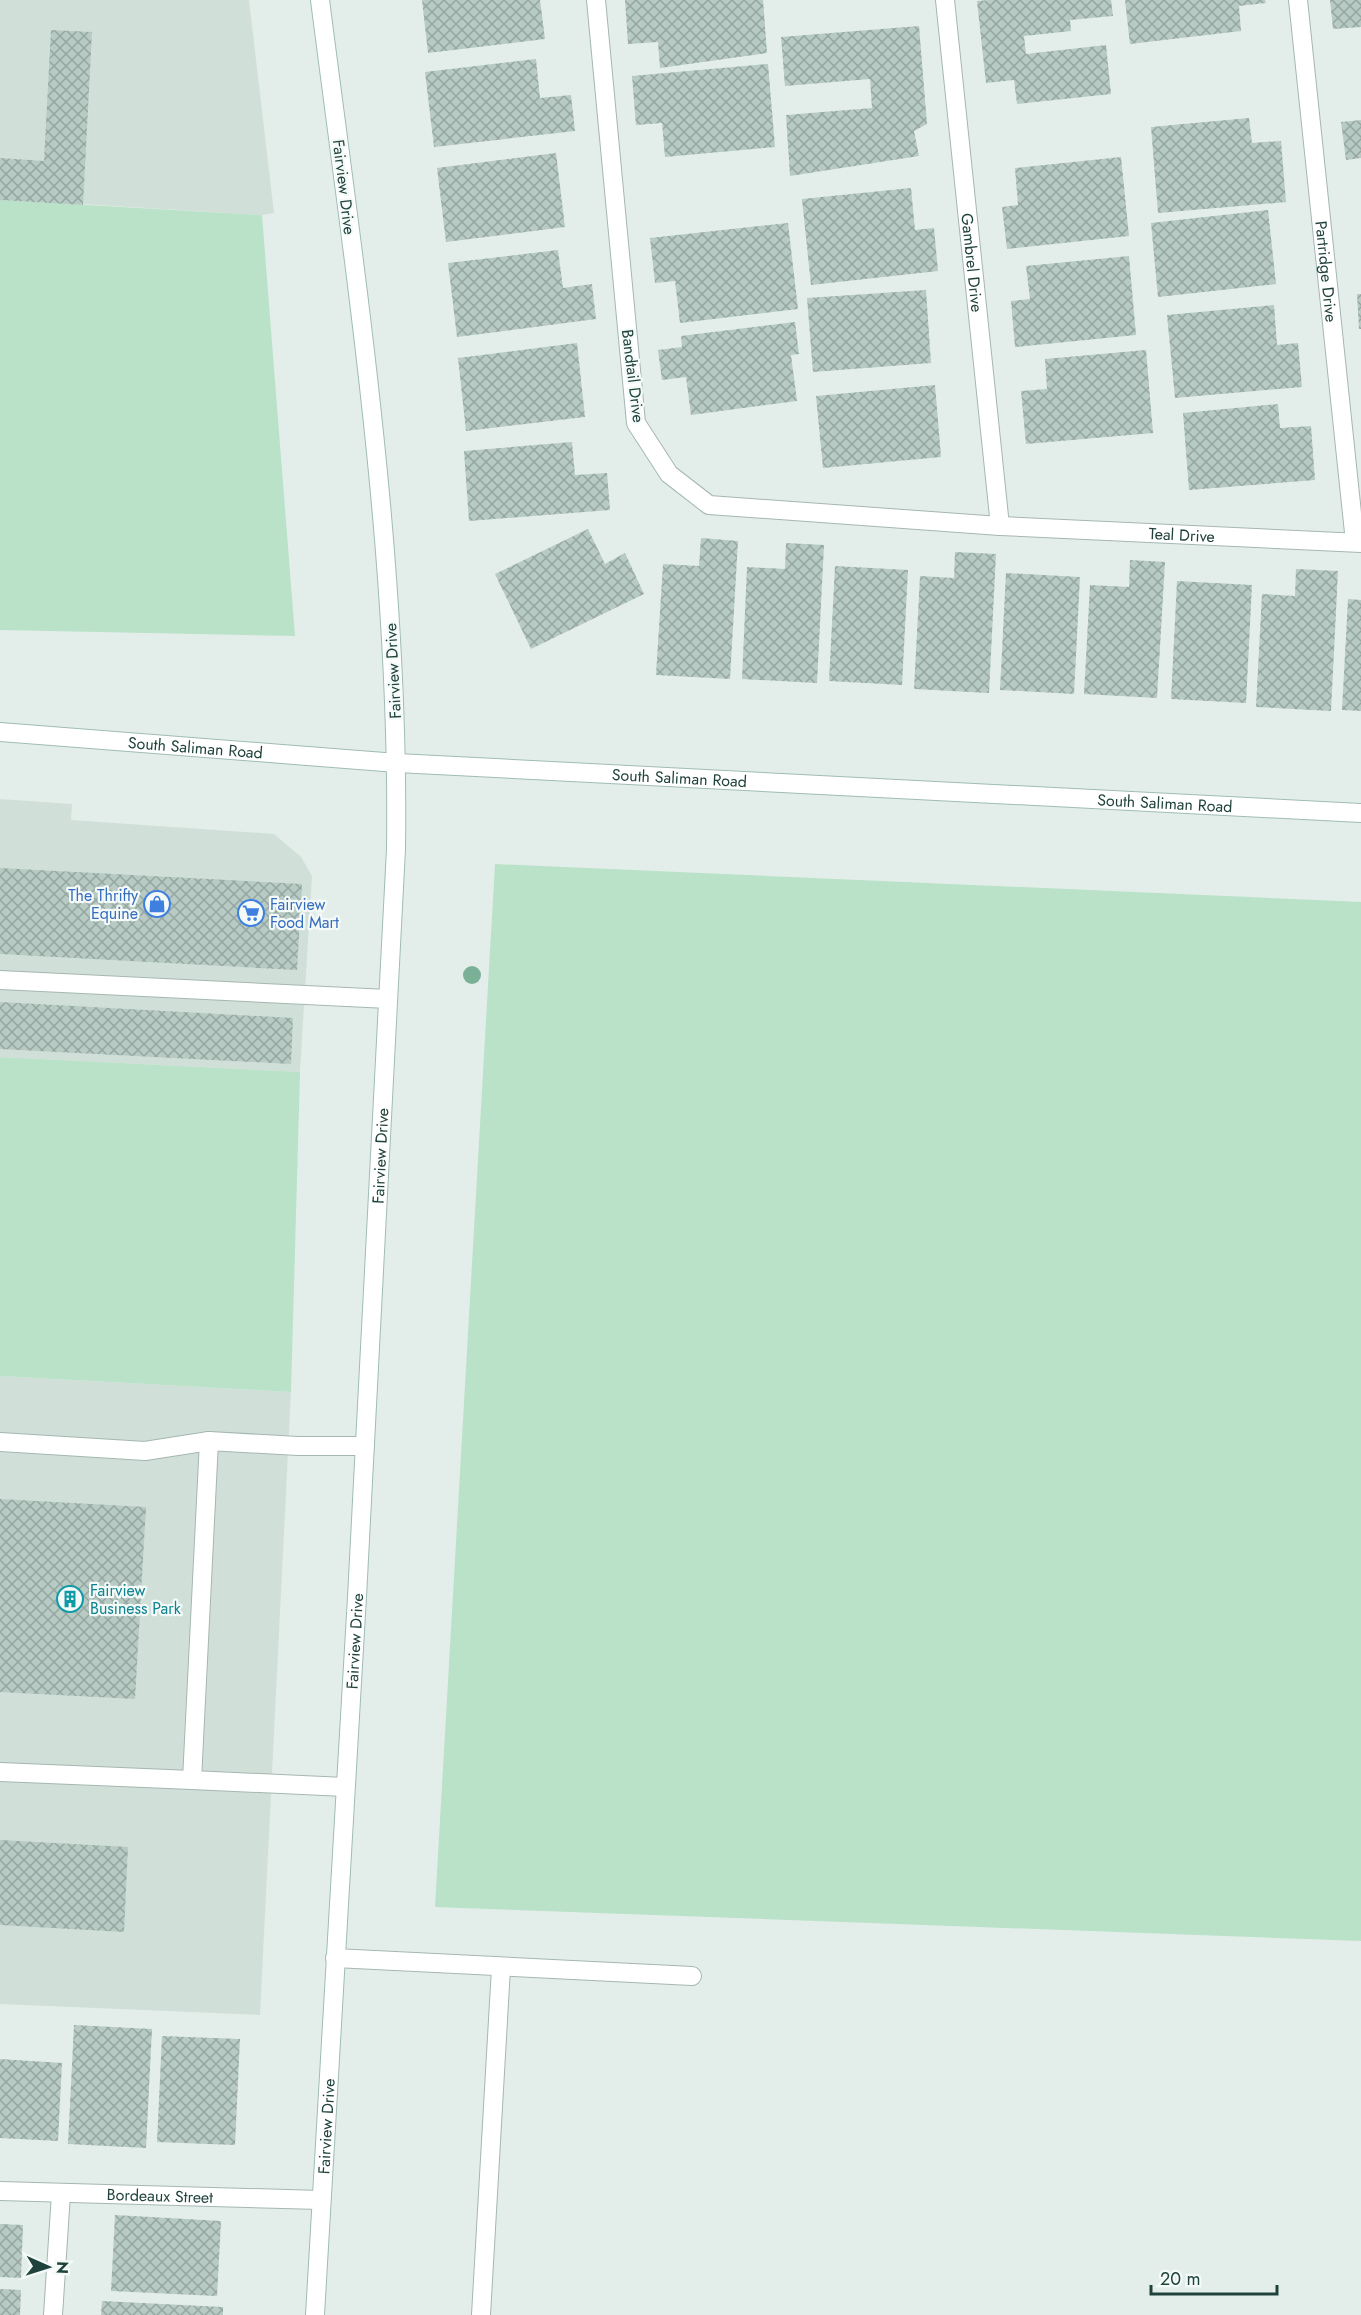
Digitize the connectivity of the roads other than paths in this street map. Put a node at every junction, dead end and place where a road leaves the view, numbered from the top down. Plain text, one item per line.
1 (320, 0) edge
2 (596, 0) edge
3 (945, 0) edge
4 (1298, 0) edge
5 (1000, 526) junction
6 (1358, 543) edge
7 (0, 732) edge
8 (397, 763) junction
9 (1361, 813) edge
10 (0, 980) edge
11 (388, 999) junction
12 (209, 1441) junction
13 (0, 1442) edge
14 (365, 1446) junction
15 (0, 1772) edge
16 (192, 1780) junction
17 (345, 1787) junction
18 (335, 1958) junction
19 (501, 1968) junction
20 (692, 1976) dead end
21 (0, 2191) edge
22 (60, 2194) junction
23 (321, 2200) junction
24 (54, 2315) edge
25 (315, 2315) edge
26 (481, 2315) edge

1 - 8 main road, Fairview Drive
2 - 5 main road, Bandtail Drive
3 - 5 main road, Gambrel Drive
4 - 6 main road, Partridge Drive
5 - 6 main road, Teal Drive
7 - 8 main road, South Saliman Road
8 - 9 main road, South Saliman Road
8 - 11 main road, Fairview Drive
10 - 11 main road
11 - 14 main road, Fairview Drive
12 - 13 main road
12 - 14 main road
12 - 16 main road
14 - 17 main road, Fairview Drive
15 - 16 main road
16 - 17 main road
17 - 18 main road, Fairview Drive
18 - 19 main road
18 - 23 main road, Fairview Drive
19 - 20 main road
19 - 26 main road
21 - 22 main road, Bordeaux Street
22 - 23 main road, Bordeaux Street
22 - 24 main road
23 - 25 main road, Fairview Drive

